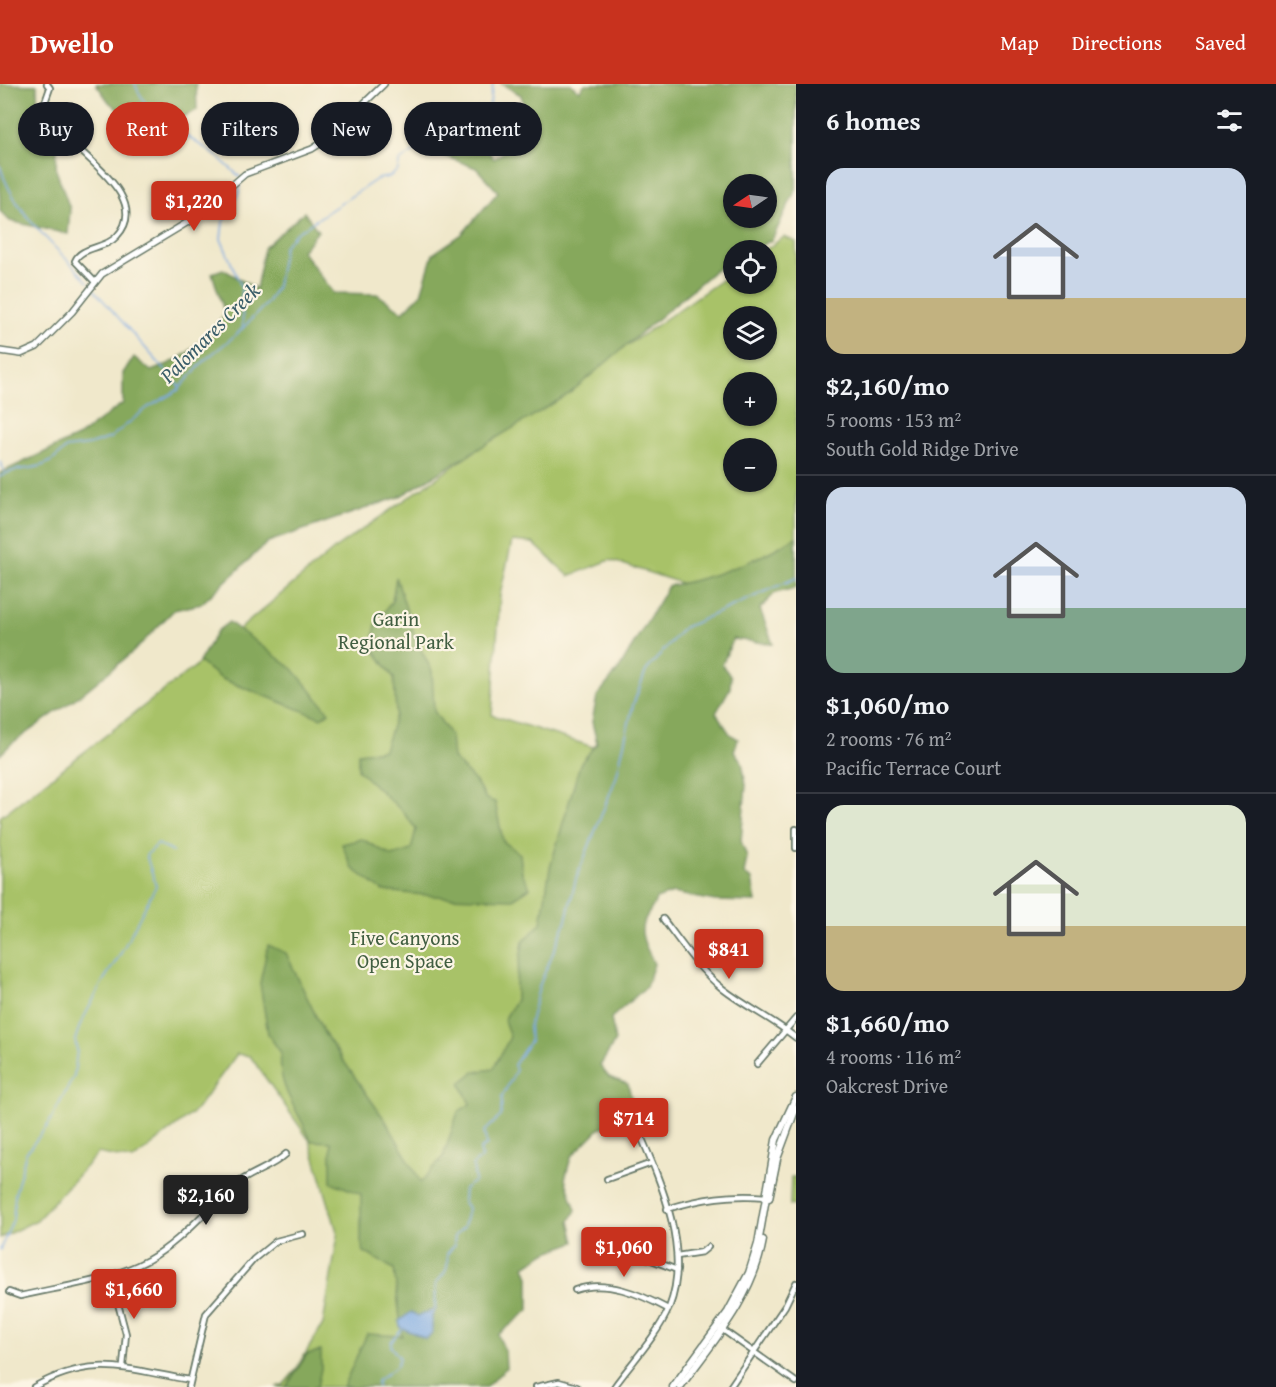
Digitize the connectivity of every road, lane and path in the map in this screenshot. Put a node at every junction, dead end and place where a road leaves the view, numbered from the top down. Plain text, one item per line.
1 (47, 84) edge
2 (384, 84) edge
3 (94, 282) junction
4 (0, 351) edge
5 (796, 829) edge
6 (796, 848) edge
7 (663, 919) dead end
8 (796, 1018) edge
9 (787, 1030) junction
10 (796, 1038) edge
11 (757, 1064) dead end
12 (796, 1097) edge
13 (796, 1108) edge
14 (636, 1127) dead end
15 (286, 1154) dead end
16 (652, 1163) junction
17 (607, 1179) dead end
18 (767, 1197) junction
19 (667, 1209) junction
20 (303, 1234) dead end
21 (601, 1246) dead end
22 (708, 1247) dead end
23 (677, 1256) junction
24 (677, 1270) junction
25 (111, 1277) junction
26 (796, 1283) edge
27 (574, 1290) dead end
28 (9, 1292) dead end
29 (668, 1309) junction
30 (720, 1328) junction
31 (754, 1353) junction
32 (123, 1366) junction
33 (190, 1380) junction
34 (796, 1382) edge
35 (34, 1387) edge
36 (189, 1387) edge
37 (536, 1387) edge
38 (577, 1387) edge
39 (614, 1387) edge
40 (673, 1387) edge
41 (680, 1387) edge
42 (730, 1387) edge

1 - 3 street
2 - 3 street
3 - 4 street
5 - 6 street
7 - 9 street
8 - 9 street
9 - 10 street
9 - 11 street
12 - 18 main road
13 - 18 main road
14 - 16 street
15 - 25 street
16 - 17 street
16 - 19 street
18 - 19 street
18 - 30 main road
19 - 23 street
20 - 33 street
21 - 24 street
22 - 23 street
23 - 24 street
24 - 29 street
25 - 28 street
25 - 32 street
26 - 31 street
27 - 29 street
29 - 39 street
30 - 31 street
30 - 40 main road
30 - 41 main road
31 - 34 street
31 - 42 street
32 - 33 street
32 - 35 street
33 - 36 street
37 - 38 street

